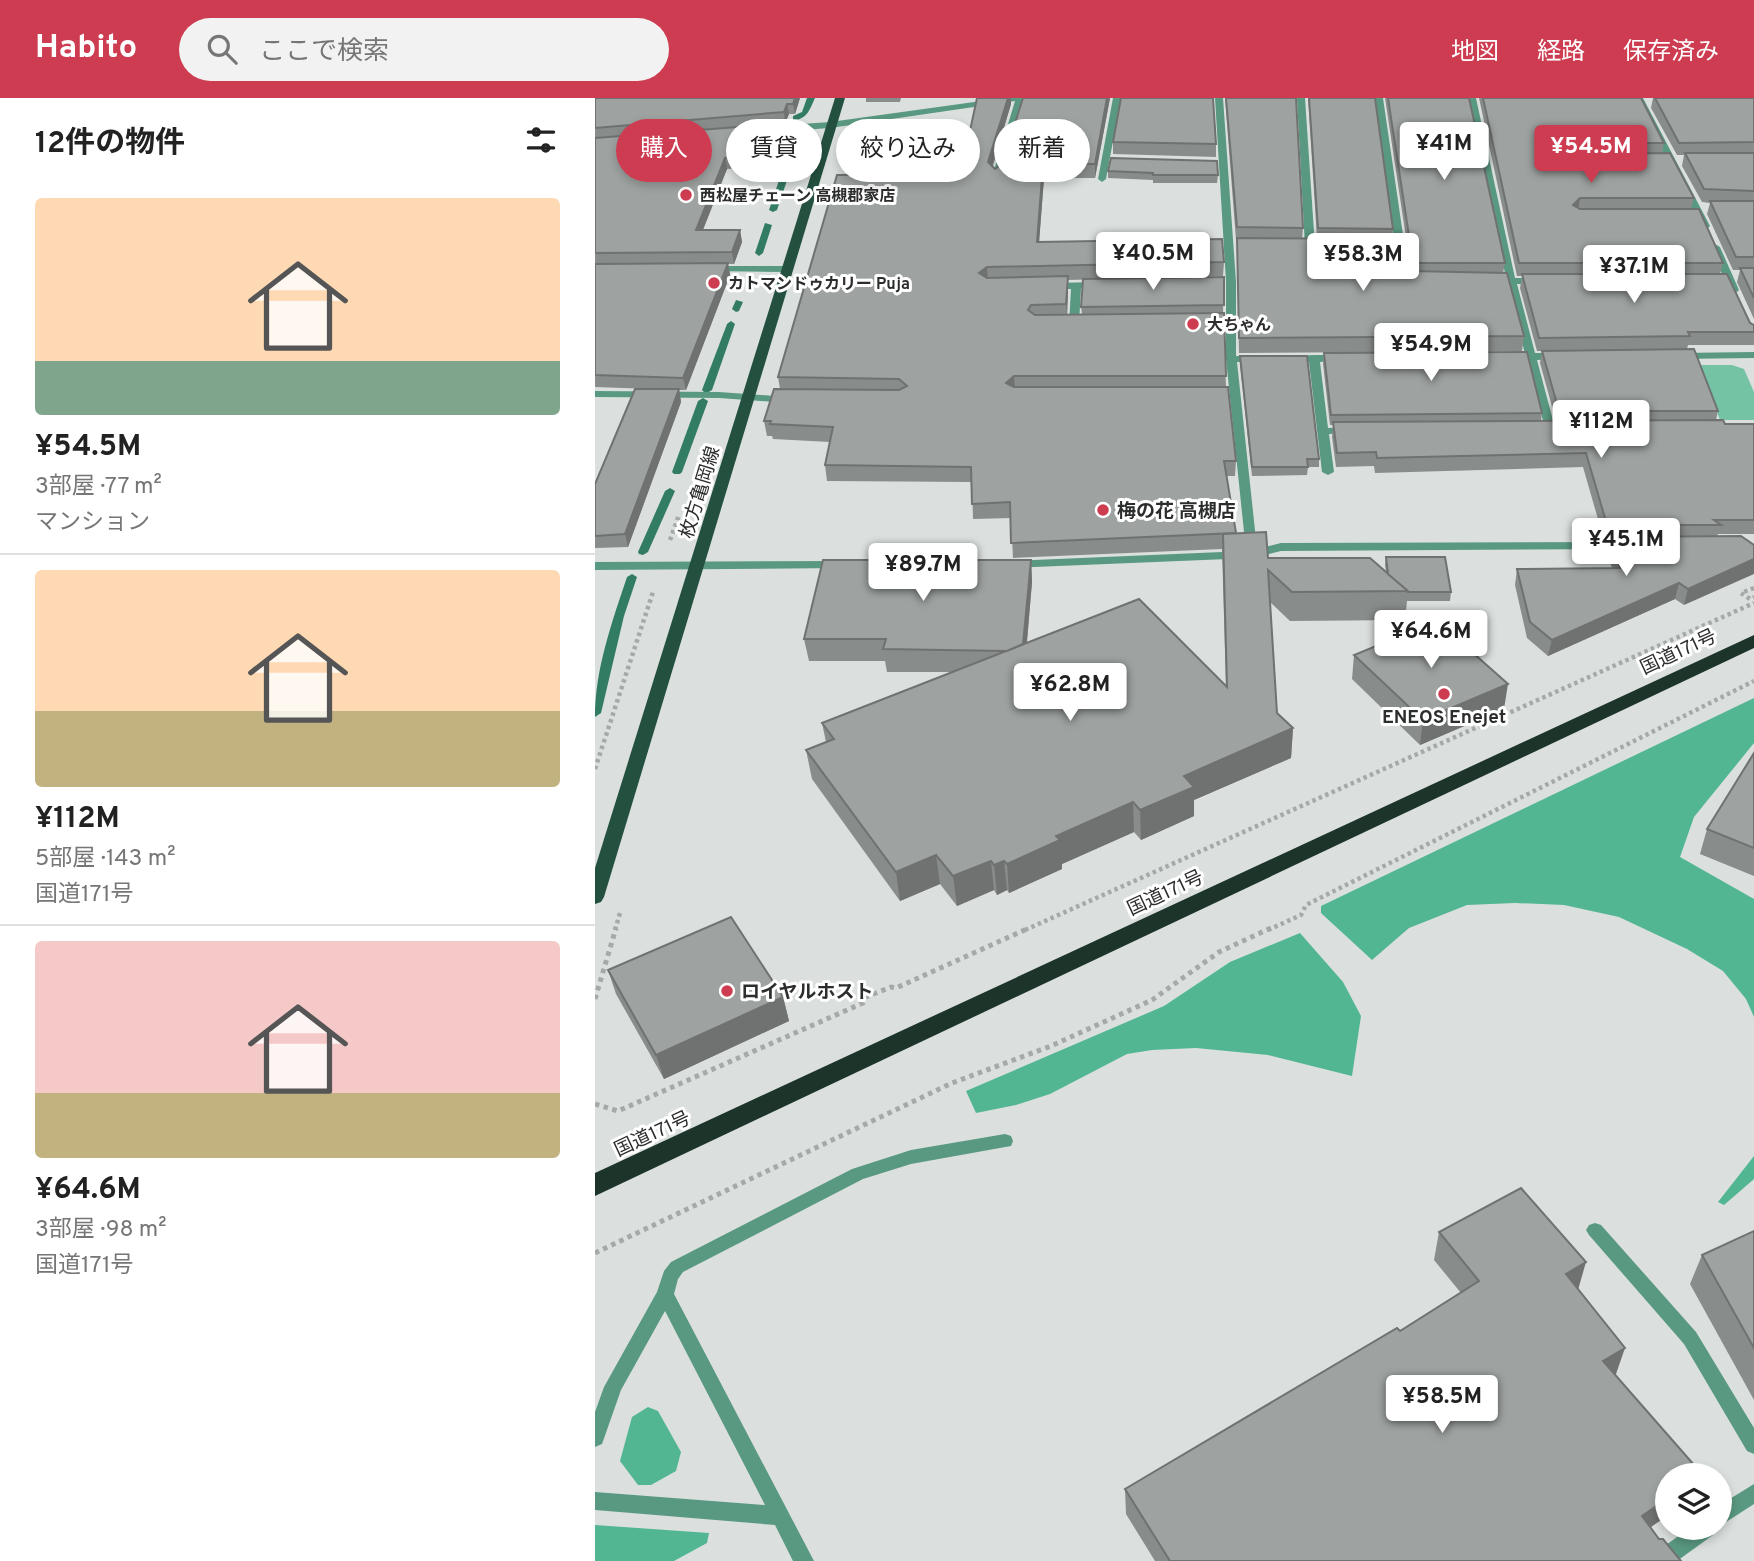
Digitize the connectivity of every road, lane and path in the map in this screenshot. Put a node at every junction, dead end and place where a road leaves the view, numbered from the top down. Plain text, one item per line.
1 (840, 98) edge
2 (1020, 98) edge
3 (1117, 98) edge
4 (1219, 98) edge
5 (1301, 98) edge
6 (1379, 98) edge
7 (1472, 98) edge
8 (1640, 100) edge
9 (1653, 102) dead end
10 (1014, 119) edge
11 (830, 125) junction
12 (822, 126) edge
13 (1106, 160) junction
14 (1119, 160) edge
15 (1660, 161) edge
16 (1673, 161) junction
17 (1687, 161) edge
18 (1211, 163) edge
19 (1224, 163) junction
20 (1102, 179) dead end
21 (1709, 208) edge
22 (1700, 213) junction
23 (1688, 217) edge
24 (1229, 246) junction
25 (1242, 246) edge
26 (1296, 247) edge
27 (1310, 247) junction
28 (1322, 247) edge
29 (1386, 248) edge
30 (1399, 248) junction
31 (785, 269) junction
32 (699, 270) edge
33 (1741, 276) edge
34 (1729, 279) junction
35 (1425, 281) edge
36 (1486, 281) edge
37 (1511, 281) junction
38 (1552, 281) edge
39 (1231, 282) junction
40 (1717, 282) edge
41 (1218, 283) edge
42 (1076, 285) junction
43 (1115, 285) edge
44 (1038, 286) edge
45 (1740, 303) edge
46 (1218, 322) edge
47 (1231, 322) junction
48 (1062, 324) edge
49 (1075, 324) junction
50 (1088, 324) edge
51 (1754, 355) edge
52 (1573, 356) edge
53 (1670, 356) edge
54 (1504, 357) edge
55 (1531, 357) junction
56 (1314, 358) junction
57 (1355, 358) edge
58 (1231, 359) junction
59 (595, 394) edge
60 (1222, 397) edge
61 (1236, 397) junction
62 (748, 398) junction
63 (796, 400) edge
64 (1537, 428) edge
65 (1550, 428) junction
66 (1564, 428) edge
67 (1323, 430) junction
68 (1363, 430) edge
69 (1328, 472) dead end
70 (1643, 546) edge
71 (1252, 554) junction
72 (697, 565) junction
73 (859, 565) edge
74 (997, 565) edge
75 (595, 566) edge
76 (1754, 588) edge
77 (1754, 597) edge
78 (1754, 603) edge
79 (1754, 641) edge
80 (1754, 681) edge
81 (595, 897) edge
82 (595, 1104) edge
83 (1005, 1141) dead end
84 (595, 1185) edge
85 (1595, 1230) dead end
86 (595, 1253) edge
87 (665, 1294) junction
88 (595, 1438) edge
89 (1754, 1445) edge
90 (1754, 1493) edge
91 (595, 1501) edge
92 (1732, 1509) edge
93 (781, 1516) junction
94 (1689, 1540) edge
95 (804, 1561) edge
96 (1660, 1561) edge

1 - 11 main road, 枚方亀岡線
2 - 10 street
2 - 11 street
3 - 13 street
4 - 19 street
5 - 27 street
6 - 30 street
7 - 37 street
8 - 9 street
8 - 16 street
11 - 12 street
11 - 31 main road, 枚方亀岡線
13 - 14 street
13 - 20 street
15 - 16 street
16 - 17 street
16 - 22 street
18 - 19 street
19 - 24 street
21 - 22 street
22 - 23 street
22 - 34 street
24 - 25 street
24 - 39 street
26 - 27 street
27 - 28 street
29 - 30 street
30 - 35 street
31 - 32 street
31 - 62 main road, 枚方亀岡線
33 - 34 street
34 - 40 street
34 - 45 street
36 - 37 street
37 - 38 street
37 - 55 street
39 - 41 street
39 - 47 street
42 - 43 street
42 - 44 street
42 - 49 street
46 - 47 street
47 - 58 street
48 - 49 street
49 - 50 street
51 - 53 street
52 - 55 street
54 - 55 street
55 - 65 street
56 - 57 street
56 - 58 street
56 - 67 street
58 - 61 street
59 - 62 street
60 - 61 street
61 - 71 street
62 - 63 street
62 - 72 main road, 枚方亀岡線
64 - 65 street
65 - 66 street
67 - 68 street
67 - 69 street
70 - 71 street
71 - 74 street
72 - 73 street
72 - 75 street
72 - 81 main road, 枚方亀岡線
76 - 77 path
78 - 82 path
79 - 84 highway, 国道171号
80 - 86 path
83 - 87 street
85 - 89 street
87 - 88 street
87 - 93 street
90 - 92 street
91 - 93 street
93 - 95 street
94 - 96 street

